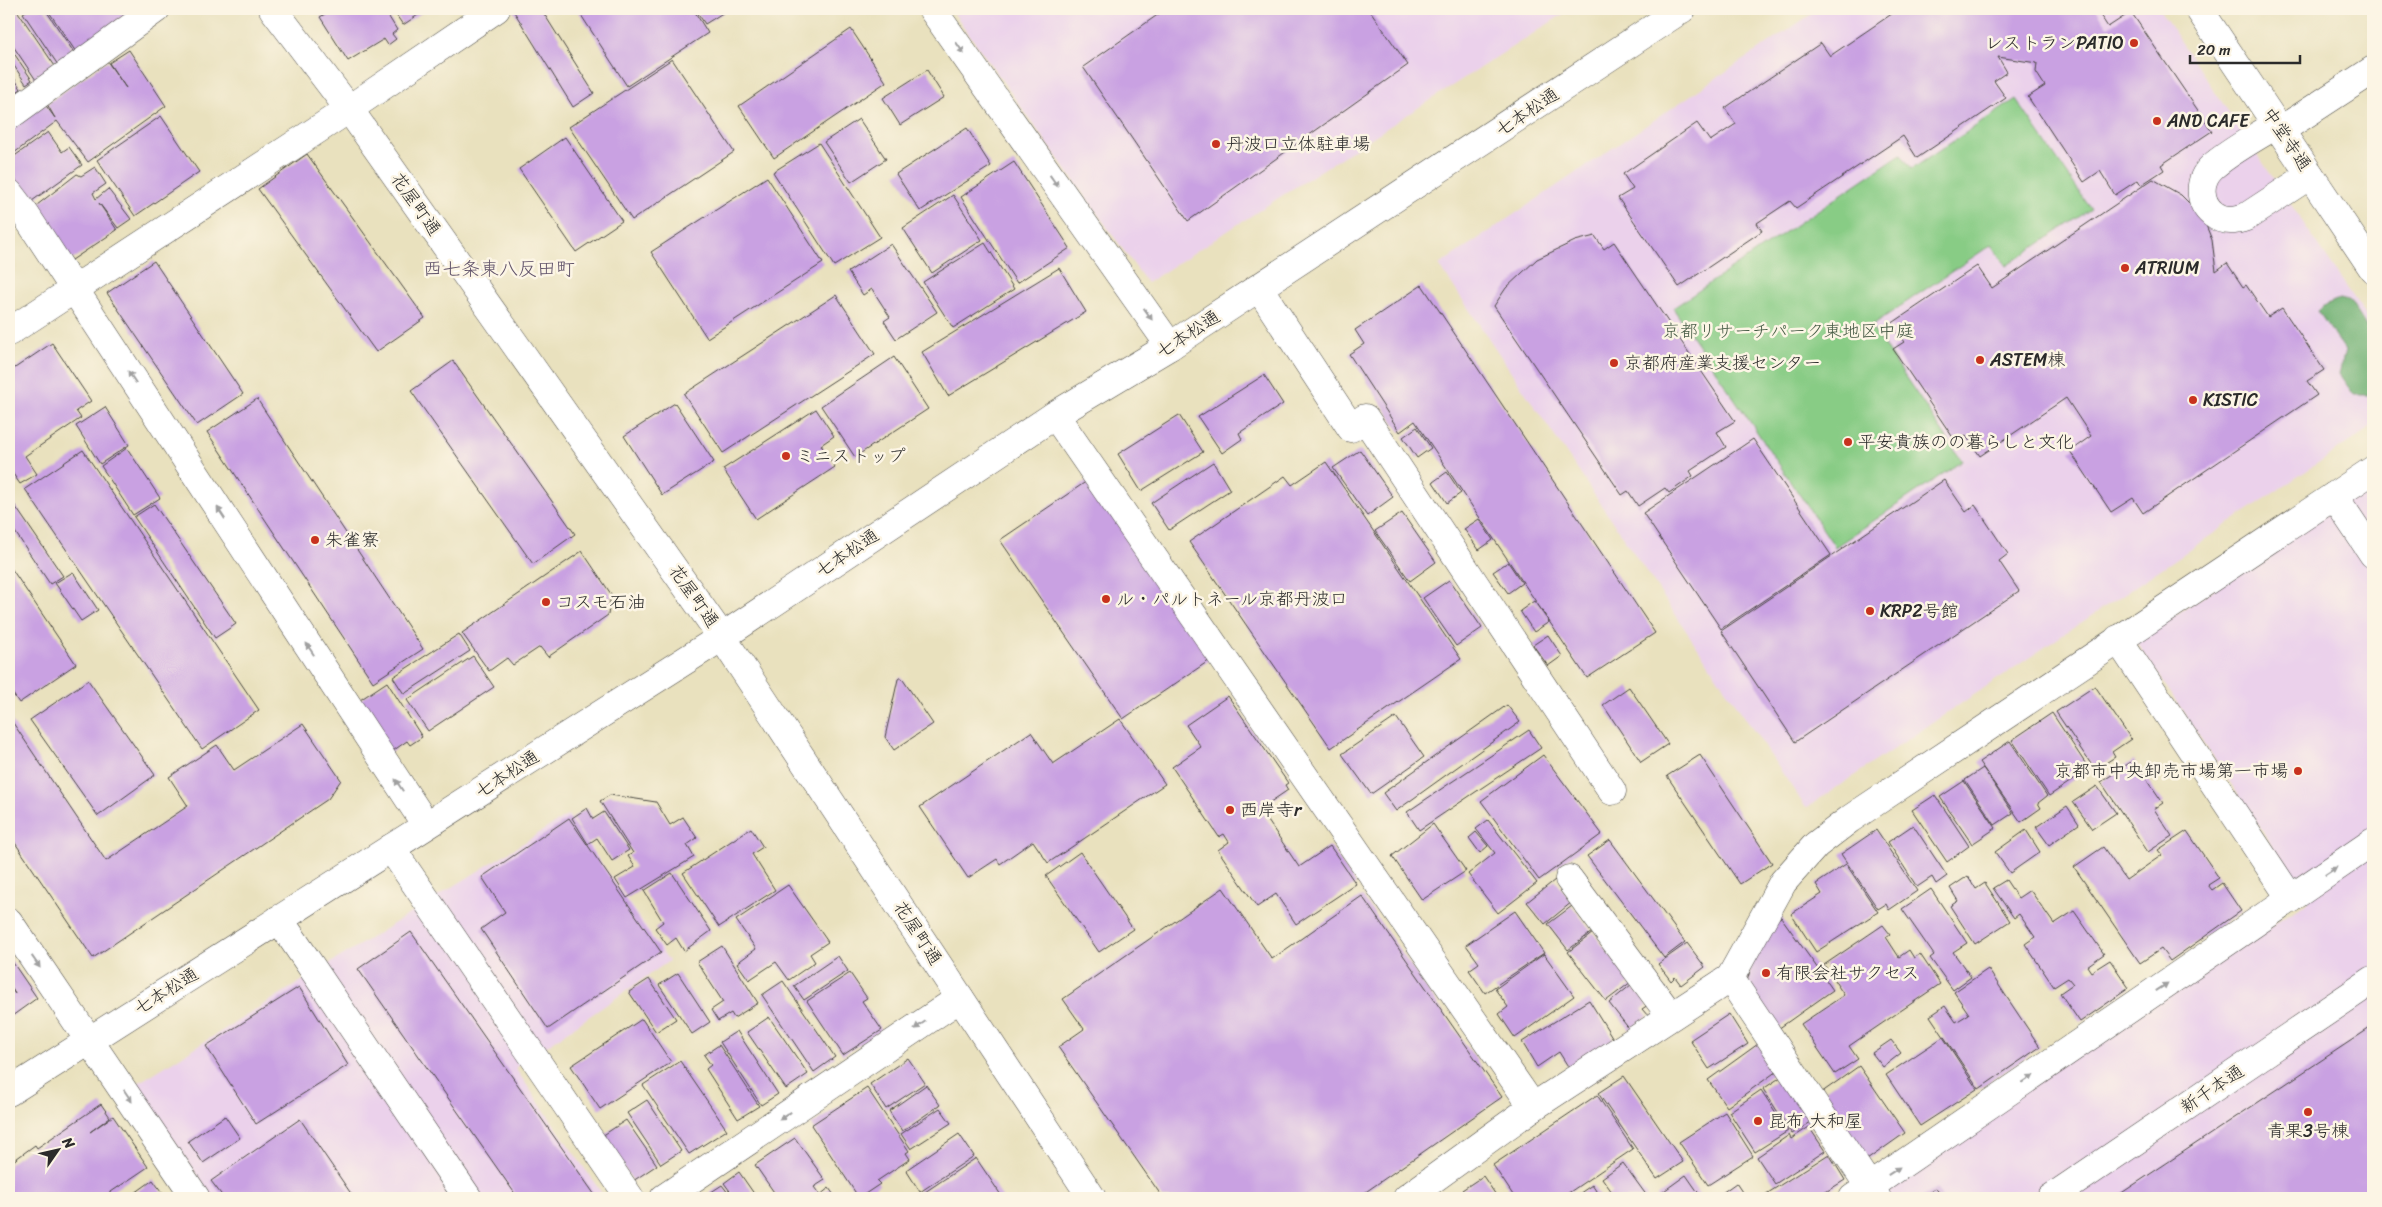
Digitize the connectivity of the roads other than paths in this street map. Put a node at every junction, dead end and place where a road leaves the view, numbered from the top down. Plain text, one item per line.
1 (156, 9) edge
2 (273, 9) edge
3 (496, 9) edge
4 (932, 9) edge
5 (1682, 9) edge
6 (2200, 9) edge
7 (2373, 70) edge
8 (349, 109) junction
9 (9, 116) edge
10 (2279, 127) junction
11 (2310, 175) junction
12 (9, 193) edge
13 (2373, 269) edge
14 (1259, 288) junction
15 (75, 290) junction
16 (9, 332) edge
17 (1170, 346) junction
18 (1055, 415) junction
19 (2373, 470) edge
20 (2334, 496) junction
21 (2373, 554) edge
22 (722, 636) junction
23 (2118, 639) junction
24 (1612, 791) dead end
25 (426, 825) junction
26 (2373, 842) edge
27 (391, 848) junction
28 (1569, 879) dead end
29 (2291, 898) junction
30 (279, 919) junction
31 (9, 922) edge
32 (1730, 978) junction
33 (2373, 980) edge
34 (960, 998) junction
35 (1671, 1016) junction
36 (90, 1040) junction
37 (9, 1092) edge
38 (1533, 1107) junction
39 (1866, 1195) edge
40 (196, 1198) edge
41 (468, 1198) edge
42 (630, 1198) edge
43 (664, 1198) edge
44 (1092, 1198) edge
45 (1407, 1198) edge
46 (2051, 1198) edge

1 - 9 street
2 - 8 street, 花屋町通
3 - 8 street
4 -> 17 street
5 - 14 street, 七本松通
6 - 10 street, 中堂寺通
7 - 10 street
8 - 15 street
8 - 22 street, 花屋町通
10 - 11 street, 中堂寺通
10 - 11 street
11 - 13 street, 中堂寺通
12 - 15 street
14 - 17 street, 七本松通
14 - 24 street
15 - 16 street
25 -> 15 street
17 - 18 street, 七本松通
18 - 22 street, 七本松通
18 - 38 street
19 - 20 street
20 - 21 street
20 - 23 street
22 - 25 street, 七本松通
22 - 34 street, 花屋町通
23 - 29 street
23 - 32 street
25 - 27 street, 七本松通
29 -> 26 street
27 - 30 street, 七本松通
27 - 42 street
28 - 35 street
39 -> 29 street
30 - 36 street, 七本松通
30 - 41 street
31 -> 36 street
32 - 35 street
32 - 39 street
33 - 46 street, 新千本通
34 -> 43 street
34 - 44 street, 花屋町通
35 - 38 street
36 - 37 street, 七本松通
36 -> 40 street
38 - 45 street

